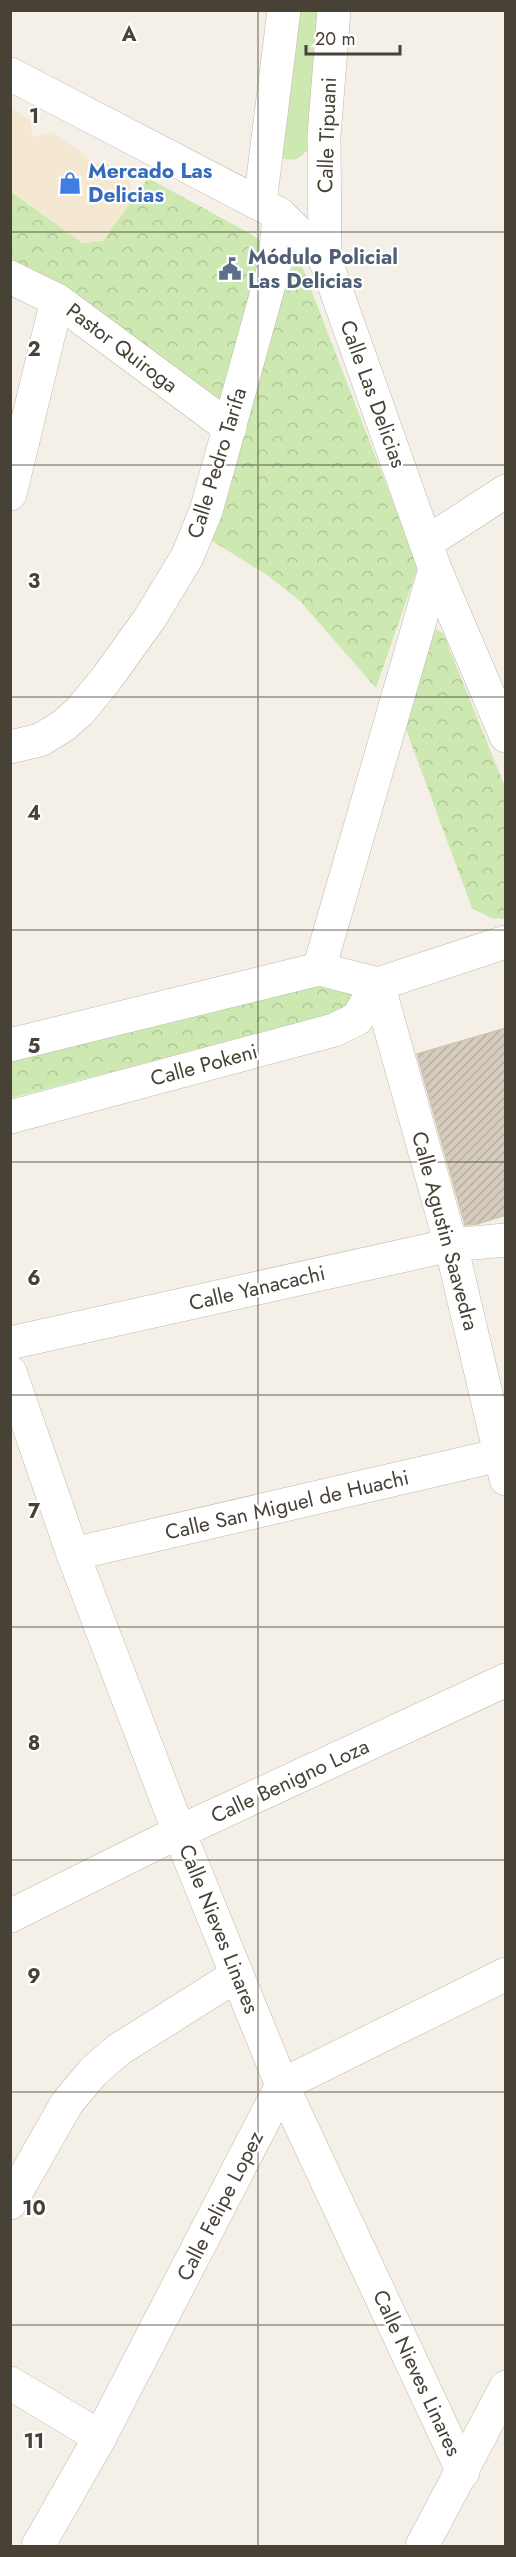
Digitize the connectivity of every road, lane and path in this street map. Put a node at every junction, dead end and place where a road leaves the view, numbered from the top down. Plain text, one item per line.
1 (284, 10) edge
2 (334, 10) edge
3 (10, 74) edge
4 (270, 209) junction
5 (325, 259) junction
6 (10, 277) edge
7 (57, 300) junction
8 (230, 428) junction
9 (506, 491) edge
10 (10, 494) edge
11 (430, 556) junction
12 (506, 736) edge
13 (10, 747) edge
14 (506, 942) edge
15 (319, 969) junction
16 (378, 984) junction
17 (14, 1041) edge
18 (10, 1117) edge
19 (506, 1240) edge
20 (451, 1245) junction
21 (10, 1343) edge
22 (10, 1372) edge
23 (503, 1467) edge
24 (73, 1554) junction
25 (506, 1680) edge
26 (179, 1832) junction
27 (10, 1916) edge
28 (237, 1974) junction
29 (506, 1974) edge
30 (282, 2085) junction
31 (10, 2203) edge
32 (10, 2383) edge
33 (506, 2387) edge
34 (100, 2437) junction
35 (463, 2472) junction
36 (38, 2547) edge
37 (422, 2547) edge

1 - 4 street
2 - 5 street, Calle Tipuani
3 - 4 street, Calle Las Delicias
4 - 5 street, Calle Las Delicias
4 - 8 street, Calle Pedro Tarifa
5 - 11 street, Calle Las Delicias
6 - 7 street, Pastor Quiroga
7 - 8 street, Pastor Quiroga
7 - 10 street
8 - 13 street, Calle Pedro Tarifa
9 - 11 street
11 - 12 street, Calle Las Delicias
11 - 15 street
14 - 16 street
15 - 16 street
15 - 17 street
16 - 18 street, Calle Pokeni
16 - 20 street, Calle Agustin Saavedra
19 - 20 street, Calle Yanacachi
20 - 21 street, Calle Yanacachi
20 - 23 street, Calle Agustin Saavedra
22 - 24 street, Calle Nieves Linares
23 - 24 street, Calle San Miguel de Huachi
24 - 26 street, Calle Nieves Linares
25 - 26 street, Calle Benigno Loza
26 - 27 street, Calle Benigno Loza
26 - 28 street, Calle Nieves Linares
28 - 30 street, Calle Nieves Linares
28 - 31 street
29 - 30 street
30 - 34 street, Calle Felipe Lopez
30 - 35 street, Calle Nieves Linares
32 - 34 street
33 - 35 street
34 - 36 street, Calle Felipe Lopez
35 - 37 street

